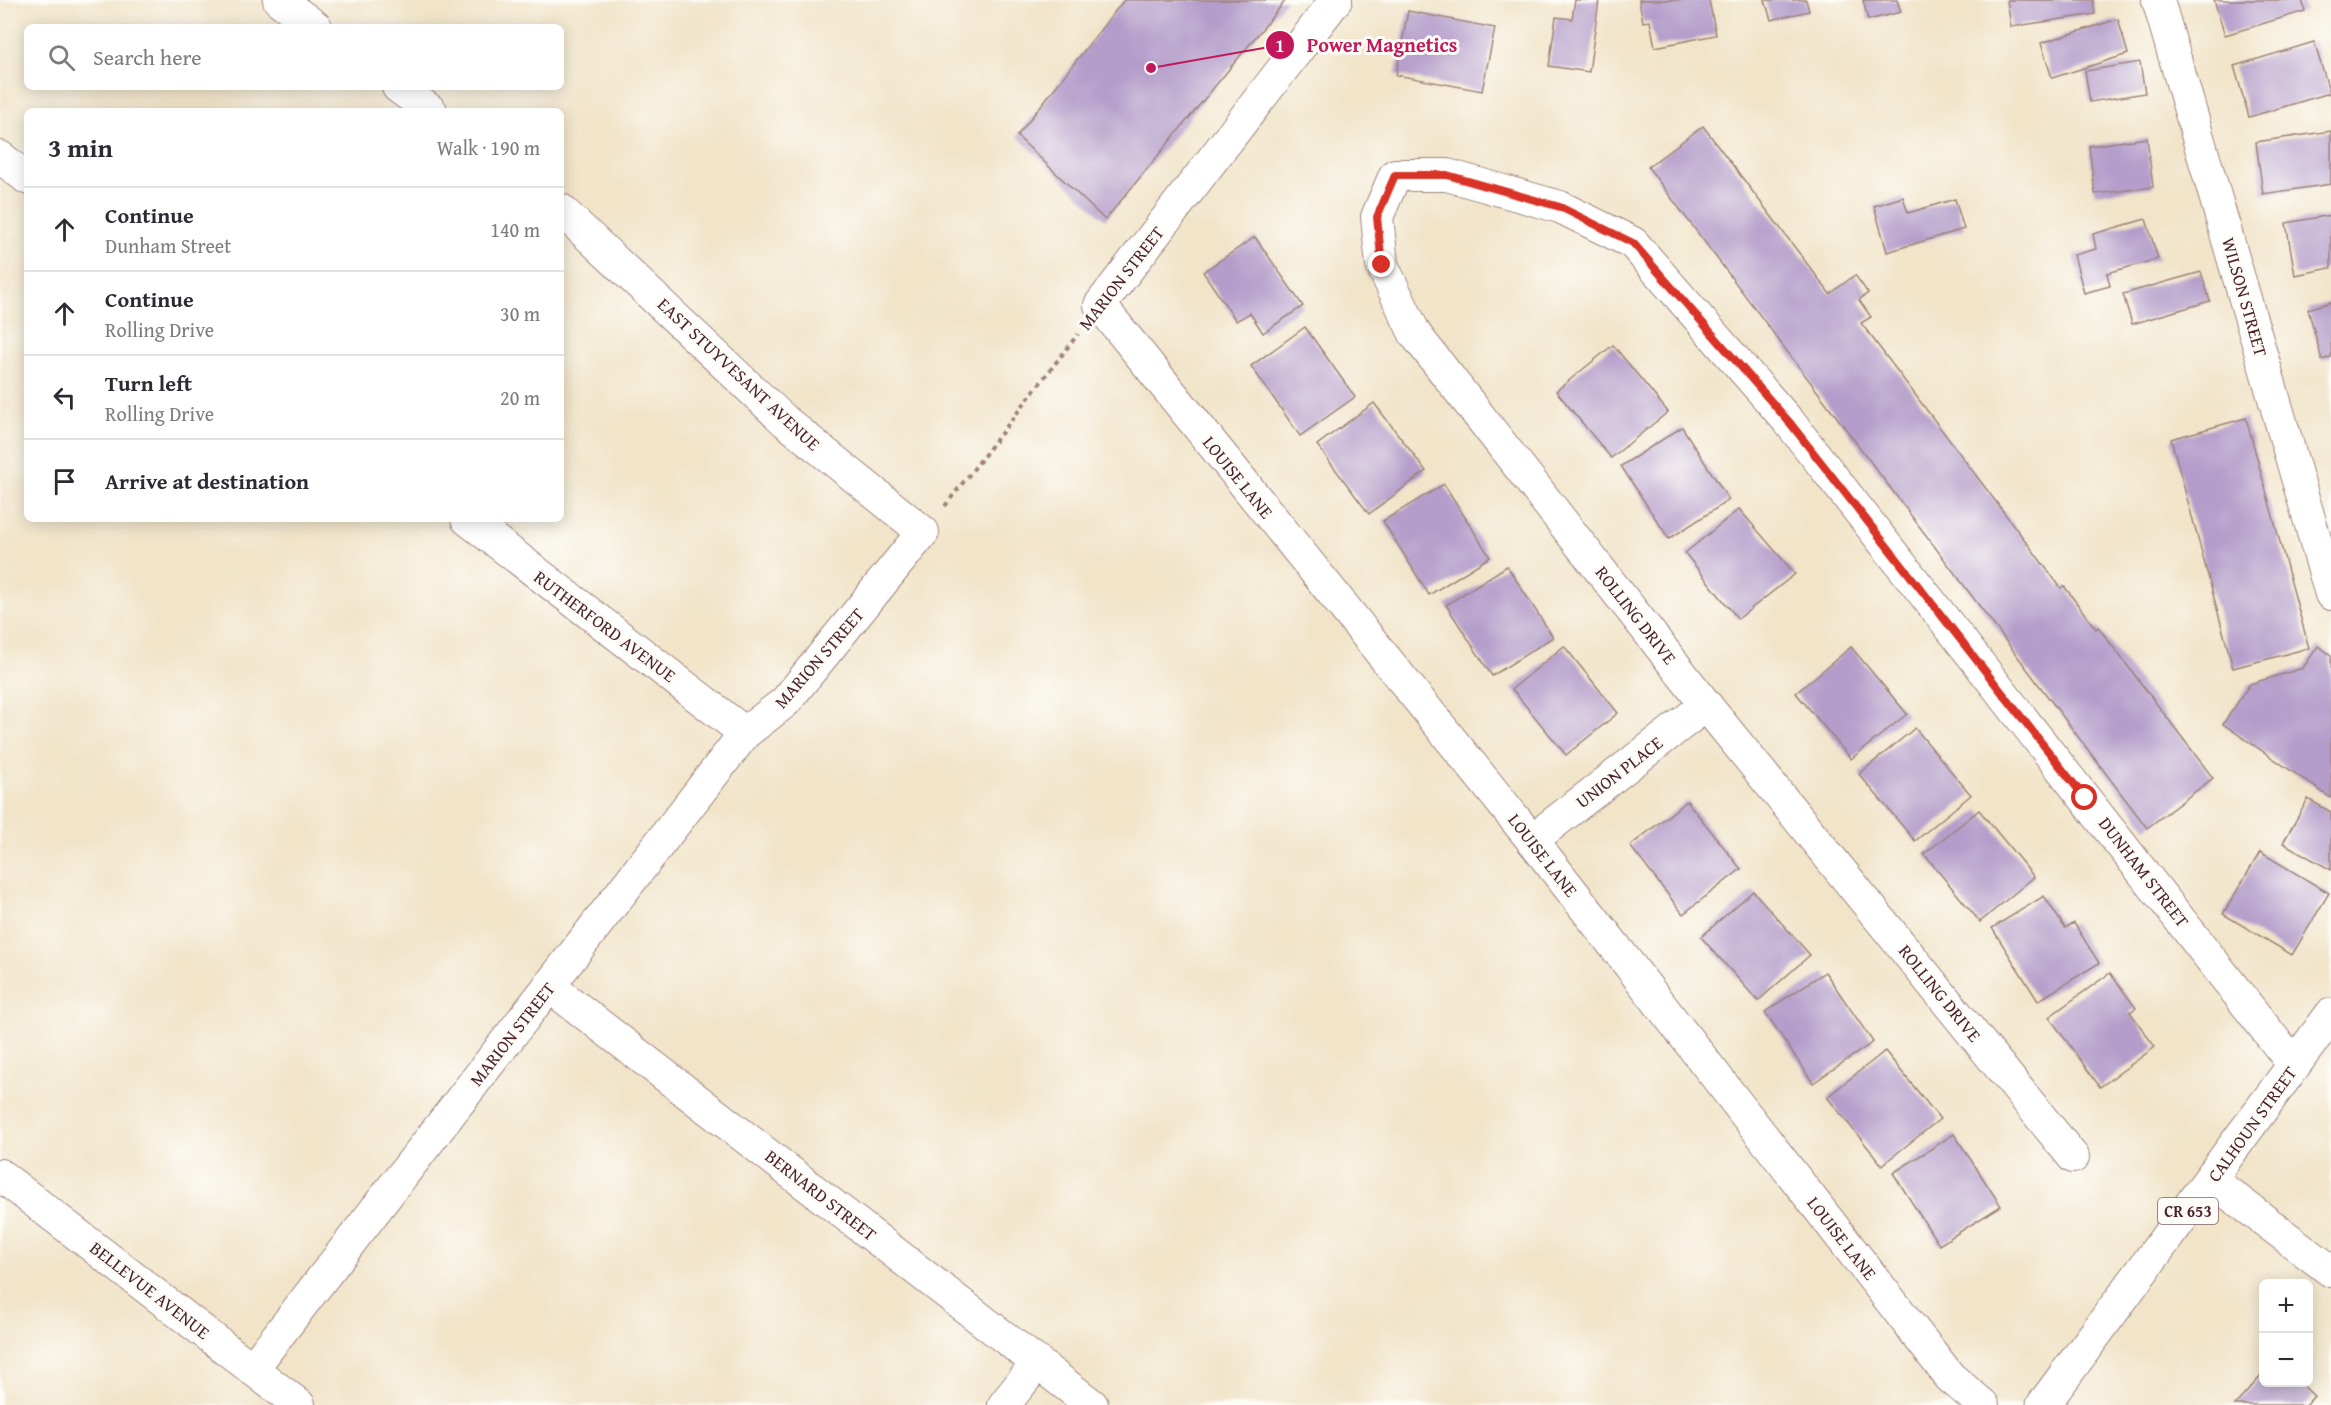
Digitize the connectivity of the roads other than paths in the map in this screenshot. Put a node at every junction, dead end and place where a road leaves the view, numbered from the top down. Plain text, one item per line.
1 (279, 0) edge
2 (1336, 0) edge
3 (2158, 0) edge
4 (312, 24) edge
5 (402, 90) edge
6 (427, 108) edge
7 (0, 157) edge
8 (24, 176) edge
9 (1560, 207) joint
10 (564, 213) edge
11 (1100, 305) joint
12 (471, 522) edge
13 (923, 532) joint
14 (2331, 594) edge
15 (1706, 705) junction
16 (745, 733) junction
17 (1532, 840) junction
18 (549, 986) junction
19 (2331, 1015) edge
20 (2294, 1065) junction
21 (2073, 1157) dead end
22 (0, 1175) edge
23 (2211, 1180) junction
24 (2331, 1270) edge
25 (1038, 1362) junction
26 (252, 1369) junction
27 (299, 1405) edge
28 (1004, 1405) edge
29 (1092, 1405) edge
30 (1983, 1405) edge
31 (2043, 1405) edge

1 - 4 street
2 - 11 street, MARION STREET
3 - 14 street, WILSON STREET
5 - 6 street
7 - 8 street
9 - 15 street, ROLLING DRIVE
9 - 20 street, DUNHAM STREET
10 - 13 street, EAST STUYVESANT AVENUE
11 - 17 street, LOUISE LANE
12 - 16 street, RUTHERFORD AVENUE
13 - 16 street, MARION STREET
15 - 17 street, UNION PLACE
15 - 21 street, ROLLING DRIVE
16 - 18 street, MARION STREET
17 - 30 street, LOUISE LANE
18 - 25 street, BERNARD STREET
18 - 26 street, MARION STREET
19 - 20 main road, CALHOUN STREET / CR 653
20 - 23 main road, CALHOUN STREET / CR 653
22 - 26 street, BELLEVUE AVENUE
23 - 24 street
23 - 31 main road, CALHOUN STREET / CR 653
25 - 28 street
25 - 29 street, BERNARD STREET
26 - 27 street, BELLEVUE AVENUE

